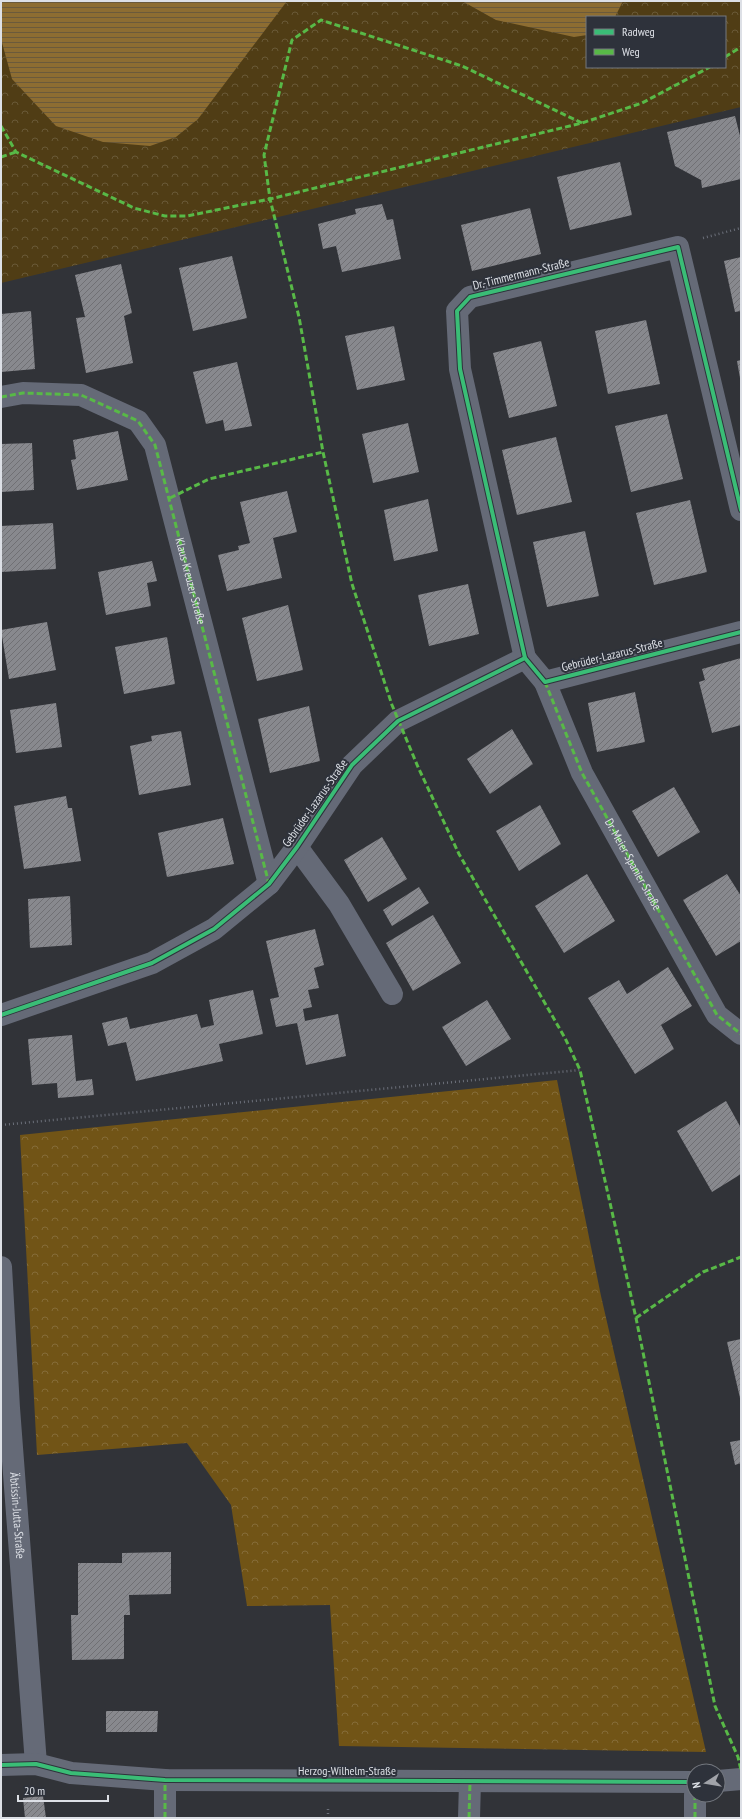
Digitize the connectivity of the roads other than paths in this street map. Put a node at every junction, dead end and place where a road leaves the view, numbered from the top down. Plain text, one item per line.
1 (1, 397) edge
2 (741, 510) edge
3 (741, 632) edge
4 (525, 658) junction
5 (545, 682) junction
6 (297, 847) junction
7 (269, 884) junction
8 (392, 994) dead end
9 (1, 1015) edge
10 (741, 1034) edge
11 (1, 1267) edge
12 (5, 1410) edge
13 (36, 1764) junction
14 (1, 1765) edge
15 (741, 1778) edge
16 (726, 1779) edge
17 (165, 1780) junction
18 (470, 1782) junction
19 (686, 1782) edge
20 (695, 1803) edge
21 (165, 1818) edge
22 (469, 1818) edge
23 (695, 1818) edge

1 - 7 street, Klaus-Kreuzer-Straße
2 - 4 street, Dr.-Timmermann-Straße
3 - 5 street, Gebrüder-Lazarus-Straße
4 - 5 street
4 - 6 street, Gebrüder-Lazarus-Straße
5 - 10 street, Dr.-Meier-Spanier-Straße
6 - 7 street, Gebrüder-Lazarus-Straße
6 - 8 street
7 - 9 street, Gebrüder-Lazarus-Straße
11 - 12 street, Äbtissin-Jutta-Straße
12 - 13 street, Äbtissin-Jutta-Straße
13 - 14 street, Herzog-Wilhelm-Straße
13 - 17 street, Herzog-Wilhelm-Straße
15 - 16 street
17 - 18 street, Herzog-Wilhelm-Straße
17 - 21 street
18 - 19 street, Herzog-Wilhelm-Straße
18 - 22 street
20 - 23 street

